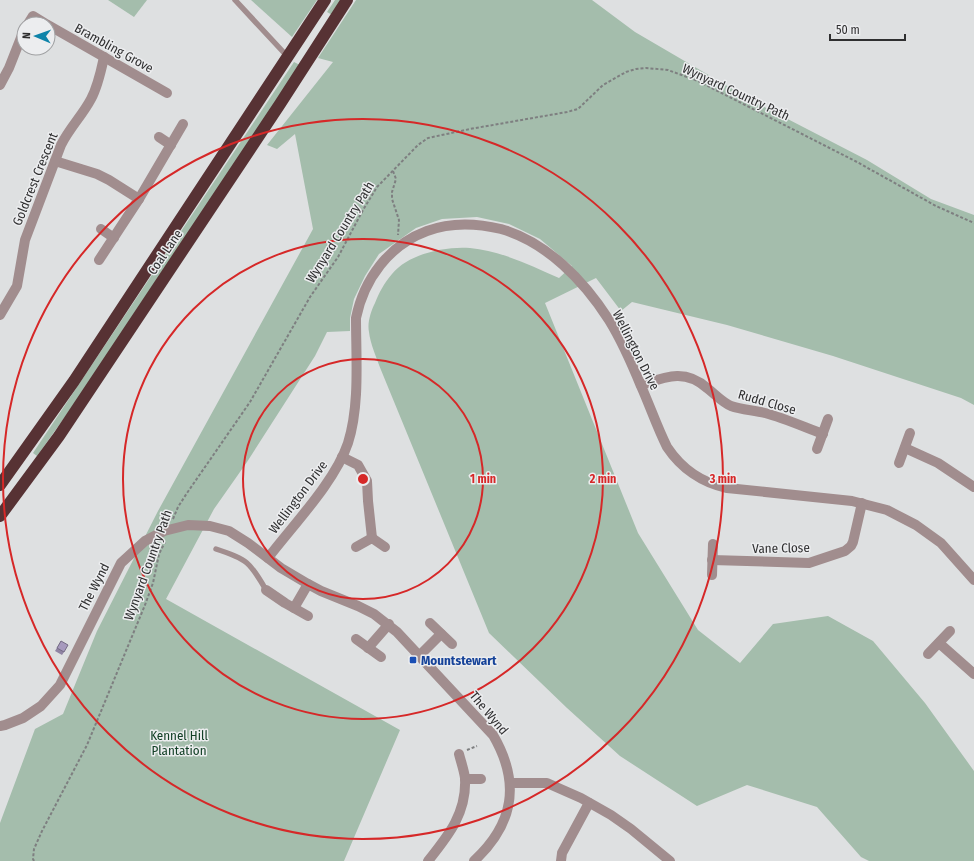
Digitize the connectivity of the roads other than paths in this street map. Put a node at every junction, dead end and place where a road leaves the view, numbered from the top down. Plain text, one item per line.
1 (235, 0) edge
2 (325, 0) edge
3 (347, 0) edge
4 (56, 30) edge
5 (16, 50) edge
6 (288, 57) junction
7 (104, 58) junction
8 (0, 85) edge
9 (167, 93) dead end
10 (183, 124) dead end
11 (159, 137) dead end
12 (171, 144) junction
13 (55, 162) junction
14 (139, 199) junction
15 (101, 229) dead end
16 (114, 238) junction
17 (100, 260) dead end
18 (0, 315) edge
19 (641, 385) junction
20 (828, 419) dead end
21 (910, 433) dead end
22 (823, 434) junction
23 (905, 448) junction
24 (817, 449) dead end
25 (342, 457) junction
26 (899, 463) dead end
27 (0, 486) edge
28 (974, 487) edge
29 (862, 503) junction
30 (0, 516) edge
31 (372, 538) junction
32 (713, 544) dead end
33 (356, 547) dead end
34 (385, 547) dead end
35 (216, 549) dead end
36 (268, 558) junction
37 (712, 560) junction
38 (712, 575) dead end
39 (974, 580) edge
40 (308, 584) junction
41 (266, 590) joint
42 (294, 608) junction
43 (308, 616) dead end
44 (430, 623) dead end
45 (389, 624) junction
46 (950, 631) dead end
47 (441, 634) junction
48 (356, 639) dead end
49 (939, 643) junction
50 (452, 644) dead end
51 (368, 648) junction
52 (928, 654) dead end
53 (420, 655) junction
54 (381, 657) dead end
55 (974, 674) edge
56 (0, 726) edge
57 (458, 754) dead end
58 (465, 779) junction
59 (481, 779) dead end
60 (510, 783) junction
61 (589, 803) junction
62 (428, 861) edge
63 (474, 861) edge
64 (561, 861) edge
65 (670, 861) edge

1 - 6 lane
2 - 6 highway, Coal Lane
3 - 30 highway, Coal Lane
4 - 7 street, Brambling Grove
5 - 8 street
6 - 27 highway, Coal Lane
7 - 9 street, Brambling Grove
7 - 13 street, Goldcrest Crescent
10 - 12 street
11 - 12 street
12 - 14 street
13 - 14 street
13 - 18 street, Goldcrest Crescent
14 - 16 street
15 - 16 street
16 - 17 street
19 - 22 street, Rudd Close
19 - 25 street, Wellington Drive
19 - 29 street, Wellington Drive
20 - 22 street
21 - 23 street
22 - 24 street
23 - 26 street
23 - 28 street
25 - 31 street
25 - 36 street, Wellington Drive
29 - 37 street, Vane Close
29 - 39 street, Wellington Drive
31 - 33 street
31 - 34 street
32 - 37 street
35 - 41 lane
36 - 40 street, The Wynd
36 - 56 street, The Wynd
37 - 38 street
40 - 42 street
40 - 45 street, The Wynd
41 - 42 street
42 - 43 street
44 - 47 street
45 - 51 street
45 - 53 street, The Wynd
46 - 49 street
47 - 50 street
47 - 53 street
48 - 51 street
49 - 52 street
49 - 55 street
51 - 54 street
53 - 60 street, The Wynd
57 - 58 street
58 - 59 street
58 - 62 street
60 - 61 street
60 - 63 street, The Wynd
61 - 64 street
61 - 65 street

